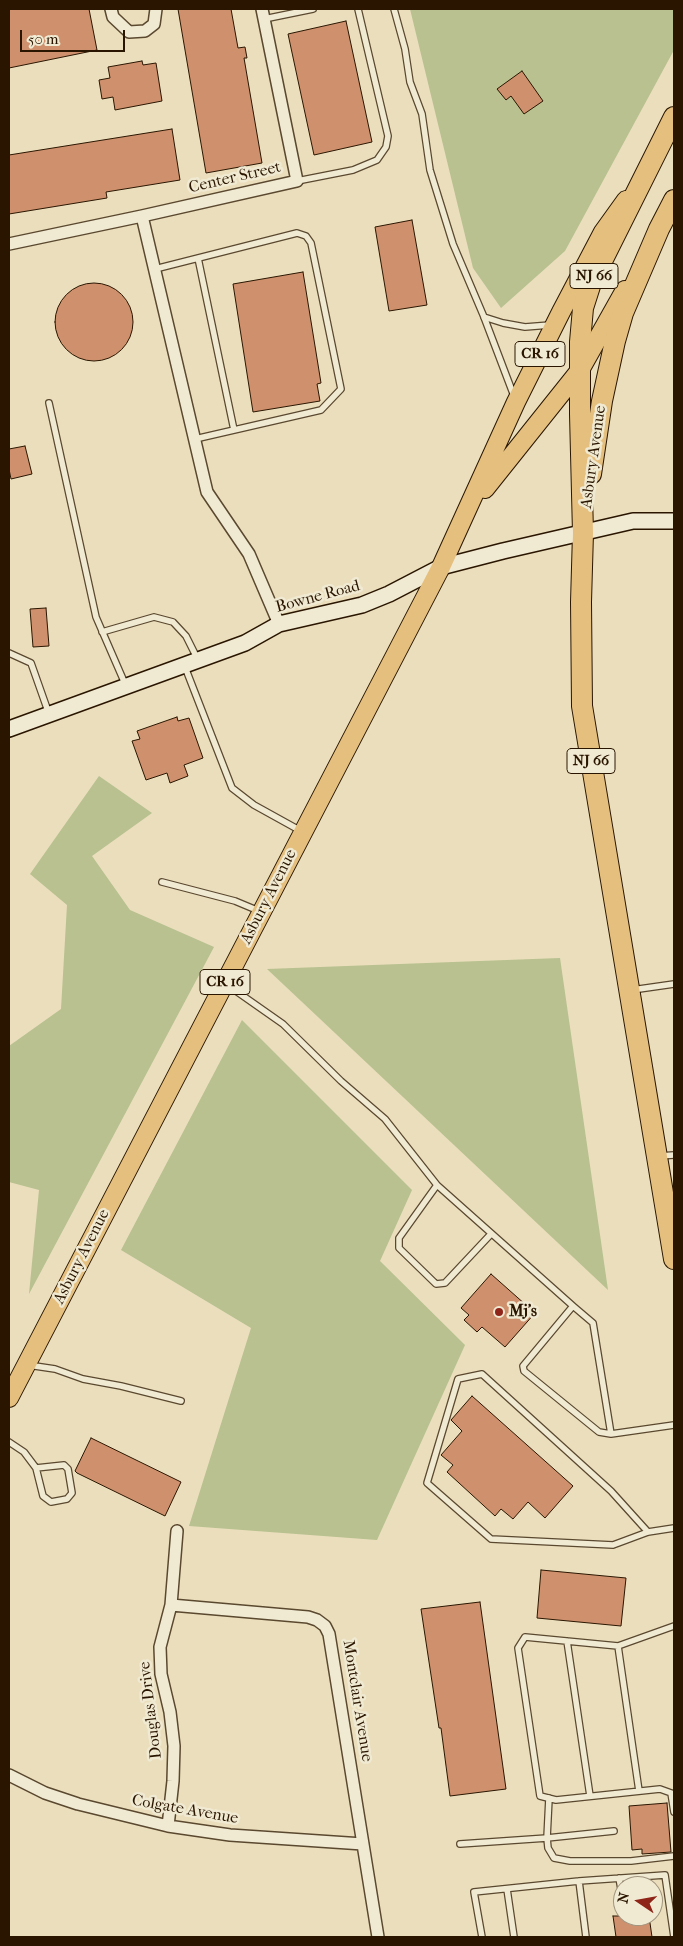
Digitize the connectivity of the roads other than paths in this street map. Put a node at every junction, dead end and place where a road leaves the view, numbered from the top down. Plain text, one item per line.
1 (111, 9) edge
2 (156, 9) edge
3 (312, 9) edge
4 (358, 9) edge
5 (394, 9) edge
6 (263, 14) edge
7 (674, 117) edge
8 (297, 181) junction
9 (638, 189) junction
10 (674, 200) edge
11 (142, 216) junction
12 (659, 229) junction
13 (9, 244) edge
14 (198, 258) junction
15 (155, 269) junction
16 (561, 312) junction
17 (484, 317) junction
18 (580, 370) junction
19 (516, 402) junction
20 (49, 403) dead end
21 (234, 430) junction
22 (194, 439) junction
23 (674, 521) edge
24 (459, 530) junction
25 (583, 533) junction
26 (441, 567) junction
27 (279, 624) junction
28 (102, 632) junction
29 (9, 653) edge
30 (191, 662) junction
31 (126, 686) junction
32 (49, 714) junction
33 (9, 729) edge
34 (302, 832) junction
35 (162, 882) dead end
36 (261, 912) junction
37 (225, 982) junction
38 (674, 984) edge
39 (630, 990) junction
40 (666, 1156) edge
41 (437, 1185) junction
42 (672, 1228) edge
43 (491, 1234) junction
44 (674, 1259) edge
45 (573, 1306) junction
46 (26, 1365) junction
47 (9, 1398) edge
48 (181, 1401) dead end
49 (674, 1424) edge
50 (611, 1434) junction
51 (9, 1442) edge
52 (36, 1468) junction
53 (674, 1528) edge
54 (176, 1531) dead end
55 (648, 1532) junction
56 (171, 1604) junction
57 (674, 1626) edge
58 (567, 1641) junction
59 (618, 1646) junction
60 (9, 1775) edge
61 (639, 1792) junction
62 (672, 1793) edge
63 (590, 1796) junction
64 (549, 1798) junction
65 (674, 1812) edge
66 (168, 1826) junction
67 (614, 1831) dead end
68 (547, 1838) junction
69 (363, 1844) junction
70 (460, 1844) dead end
71 (674, 1856) edge
72 (649, 1876) edge
73 (613, 1878) edge
74 (579, 1881) junction
75 (507, 1889) junction
76 (378, 1937) edge
77 (482, 1937) edge
78 (514, 1937) edge
79 (586, 1937) edge
80 (674, 1937) edge

1 - 2 street
3 - 6 lane
4 - 8 lane
5 - 17 lane
6 - 8 street, Center Street
7 - 9 highway, Asbury Avenue / NJ 66
8 - 11 street, Center Street
9 - 16 main road, Asbury Avenue / CR 16
9 - 18 highway, Asbury Avenue / NJ 66
10 - 12 highway, Asbury Avenue / NJ 66
11 - 13 street, Center Street
11 - 15 street
12 - 18 main road, Asbury Avenue / CR 16
12 - 25 highway, Asbury Avenue / NJ 66
14 - 15 lane
14 - 21 lane
14 - 21 lane
15 - 22 street
16 - 17 lane
16 - 19 main road, Asbury Avenue / CR 16
17 - 19 lane
18 - 24 main road, Asbury Avenue / CR 16
18 - 25 highway, Asbury Avenue / NJ 66
19 - 24 main road, Asbury Avenue / CR 16
20 - 28 lane
21 - 22 lane
22 - 27 street
23 - 25 street, Bowne Road
24 - 26 main road, Asbury Avenue / CR 16
25 - 26 street, Bowne Road
25 - 39 highway, NJ 66
26 - 27 street, Bowne Road
26 - 34 main road, Asbury Avenue / CR 16
27 - 30 street, Bowne Road
28 - 30 lane
28 - 31 lane
29 - 32 lane
30 - 31 street, Bowne Road
30 - 34 lane
31 - 32 street, Bowne Road
32 - 33 street, Bowne Road
34 - 36 main road, Asbury Avenue / CR 16
35 - 36 lane
36 - 37 main road, Asbury Avenue / CR 16
37 - 41 lane
37 - 46 main road, Asbury Avenue / CR 16
38 - 39 lane
39 - 40 highway, NJ 66
40 - 42 highway, NJ 66
41 - 43 lane
41 - 43 lane
42 - 44 highway, NJ 66
43 - 45 lane
45 - 50 lane
45 - 50 lane
46 - 47 main road, Asbury Avenue / CR 16
46 - 48 lane
49 - 50 lane
51 - 52 lane
52 - 52 lane
53 - 55 lane
54 - 56 street, Douglas Drive
55 - 55 lane
56 - 66 street, Douglas Drive
56 - 69 street, Montclair Avenue
57 - 59 lane
58 - 59 lane
58 - 63 lane
58 - 64 lane
59 - 61 lane
60 - 66 street, Colgate Avenue
61 - 62 lane
61 - 63 lane
62 - 65 lane
63 - 64 lane
64 - 68 lane
66 - 69 street, Colgate Avenue
67 - 68 lane
68 - 70 lane
68 - 71 lane
69 - 76 street, Montclair Avenue
72 - 80 lane
73 - 74 lane
74 - 75 lane
74 - 79 lane
75 - 77 lane
75 - 78 lane

